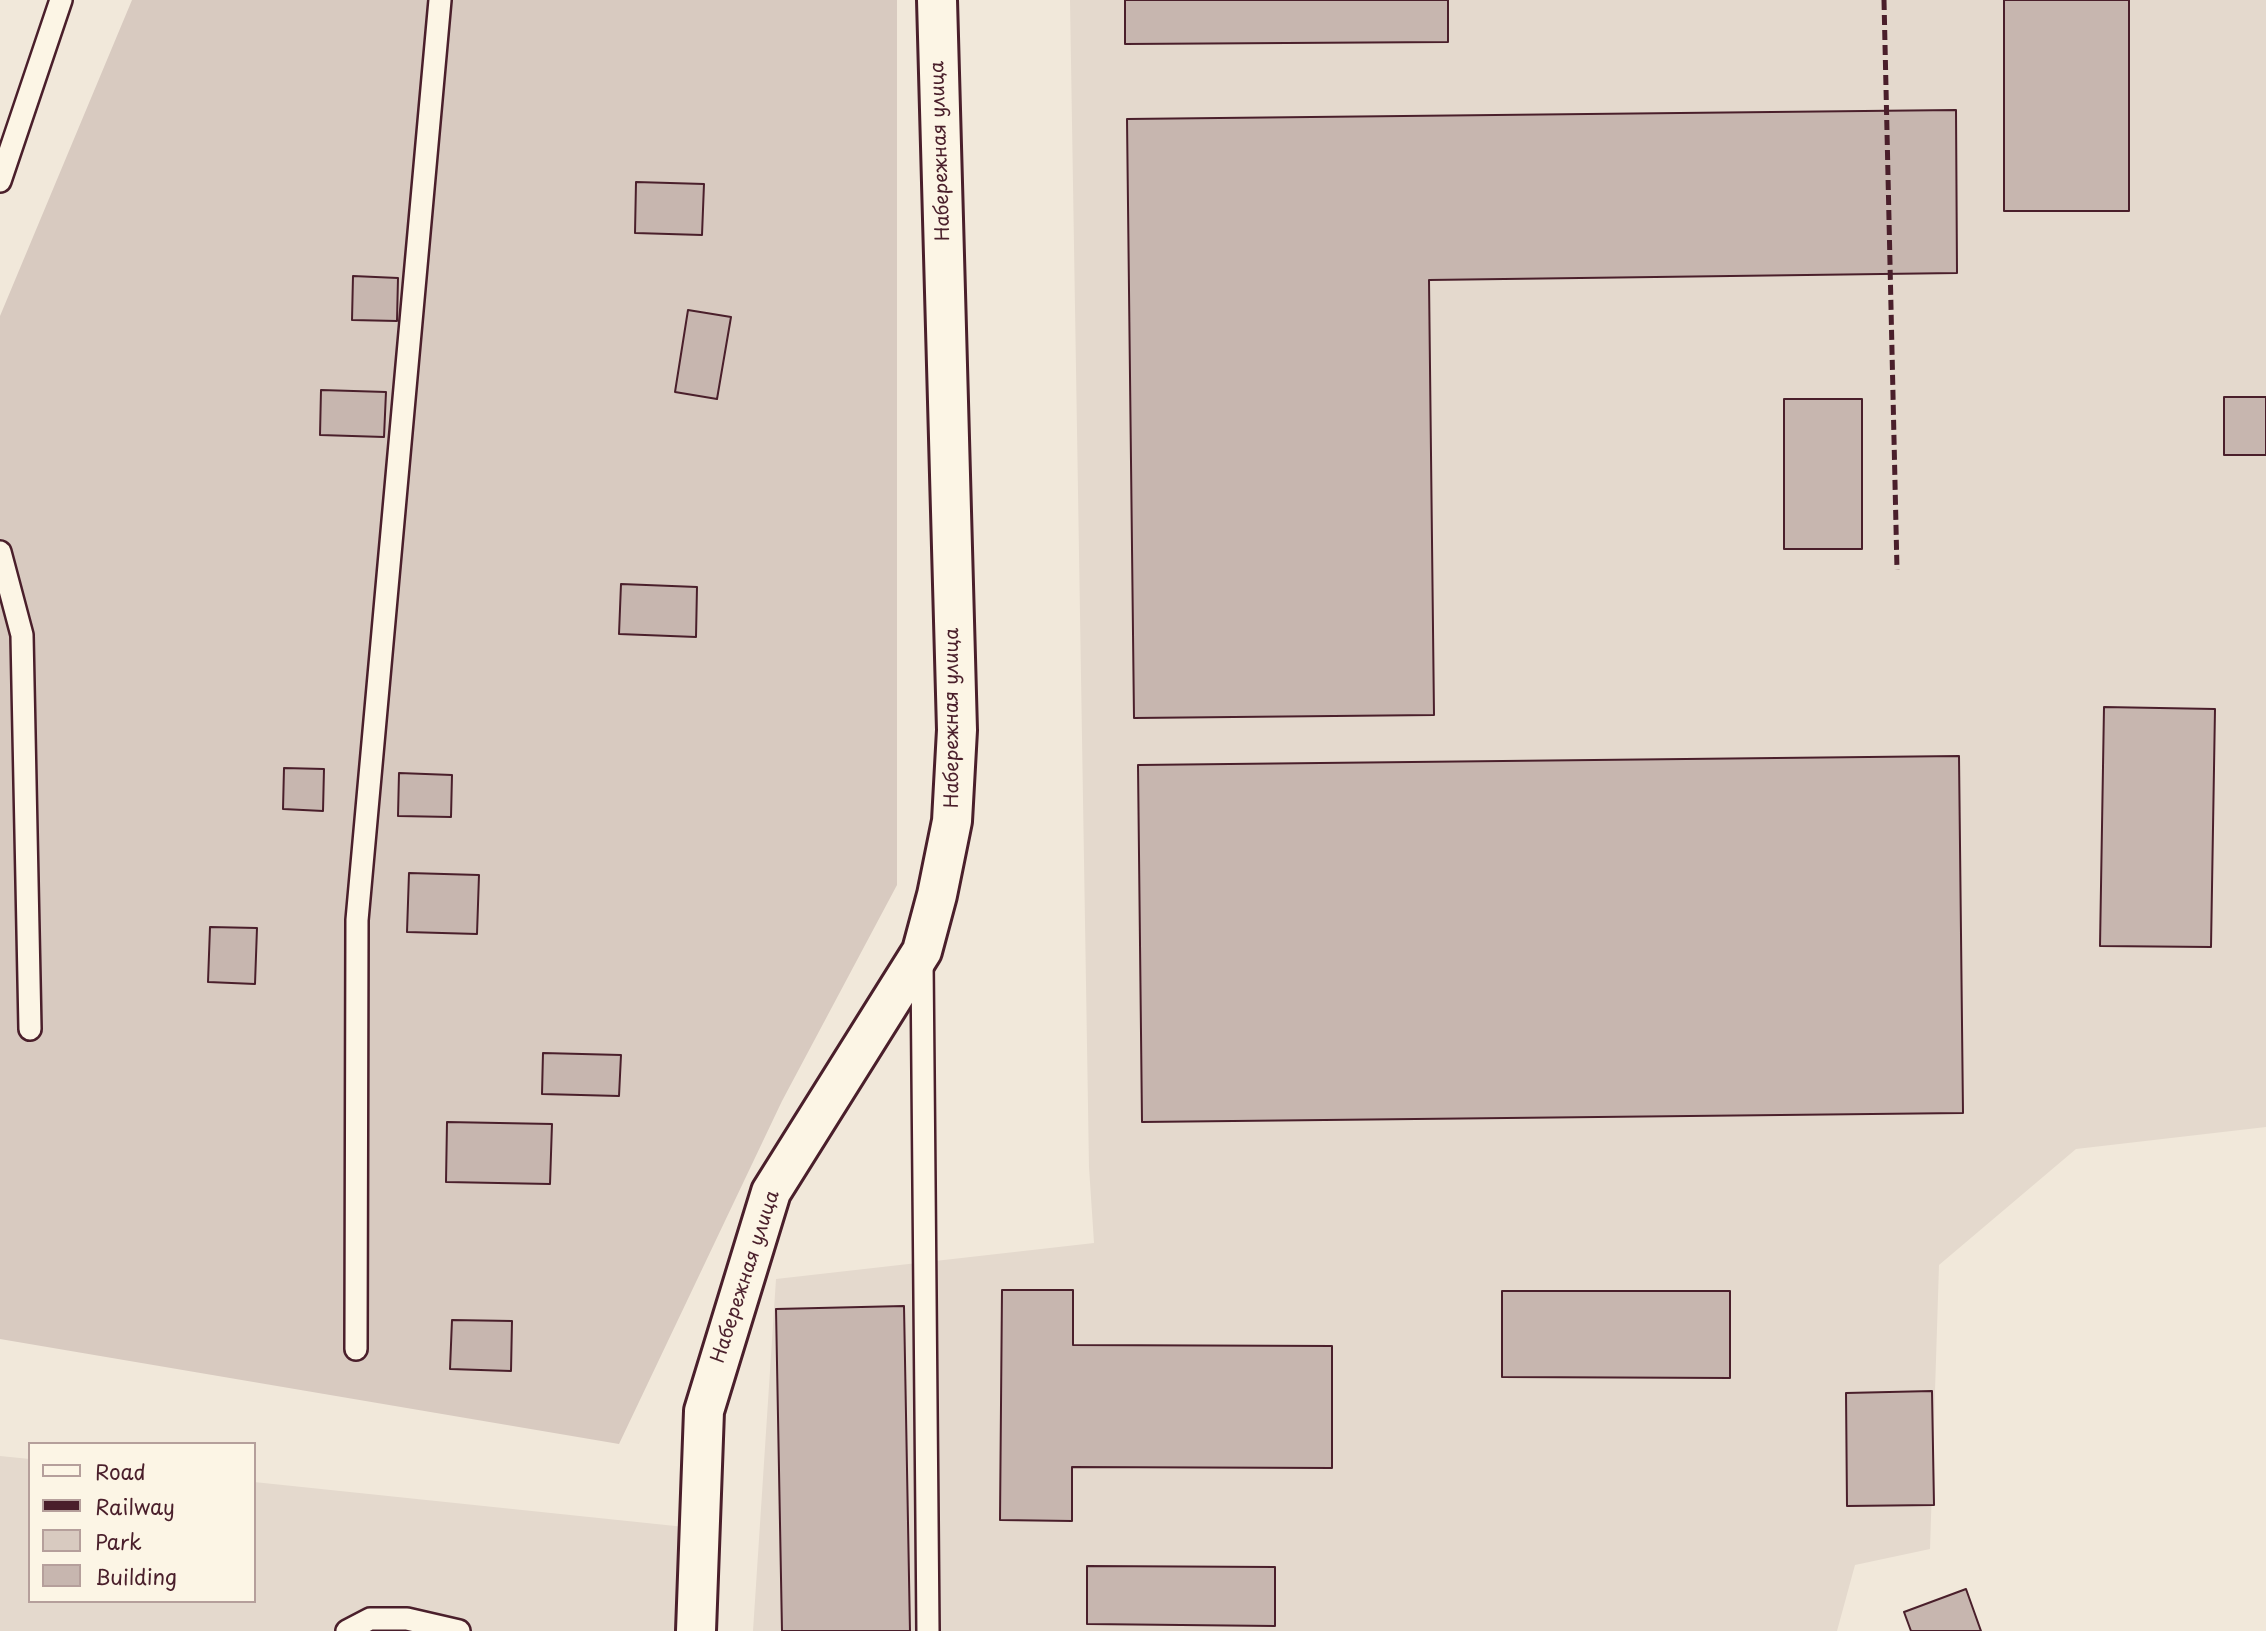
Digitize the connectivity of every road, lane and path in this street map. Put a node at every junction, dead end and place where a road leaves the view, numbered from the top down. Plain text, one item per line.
1 (61, 0) edge
2 (440, 0) edge
3 (937, 0) edge
4 (0, 181) edge
5 (0, 552) edge
6 (922, 951) junction
7 (30, 1029) dead end
8 (356, 1349) dead end
9 (347, 1631) edge
10 (459, 1631) edge
11 (696, 1631) edge
12 (928, 1631) edge

1 - 4 lane
2 - 8 lane
3 - 6 street, Набережная улица
5 - 7 lane
6 - 11 street, Набережная улица
6 - 12 lane
9 - 10 lane

